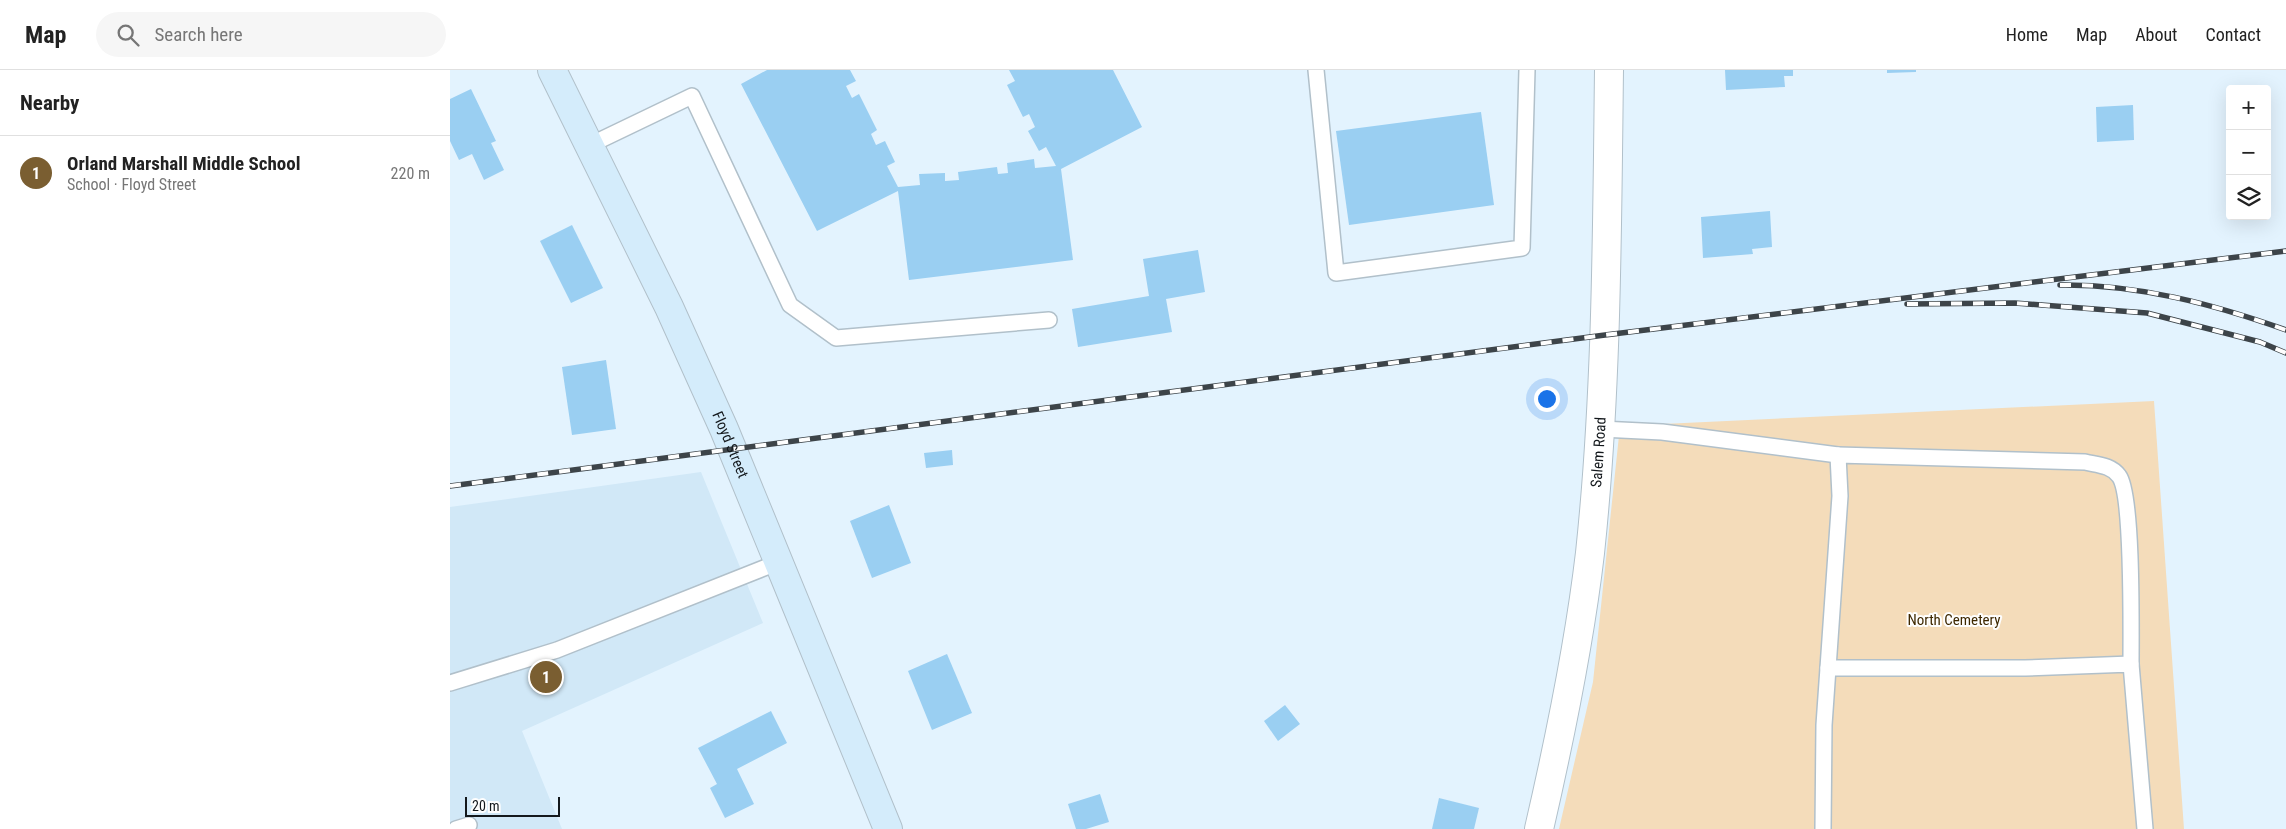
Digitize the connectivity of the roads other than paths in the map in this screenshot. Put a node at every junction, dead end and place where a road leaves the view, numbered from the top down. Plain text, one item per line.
1 (552, 70) edge
2 (1315, 70) edge
3 (1320, 70) edge
4 (1527, 70) edge
5 (1609, 70) edge
6 (590, 144) junction
7 (1050, 320) dead end
8 (1601, 429) junction
9 (1838, 455) junction
10 (779, 562) junction
11 (2131, 664) junction
12 (1828, 668) junction
13 (450, 683) edge
14 (888, 829) edge
15 (1538, 829) edge
16 (1823, 829) edge
17 (2145, 829) edge

1 - 6 main road, Floyd Street
2 - 3 lane
2 - 4 lane
5 - 8 street, Salem Road
6 - 7 lane
6 - 10 main road, Floyd Street
8 - 9 lane
8 - 15 street, Salem Road
9 - 11 lane
9 - 12 lane
10 - 13 lane
10 - 14 main road, Floyd Street
11 - 12 lane
11 - 17 lane
12 - 16 lane

